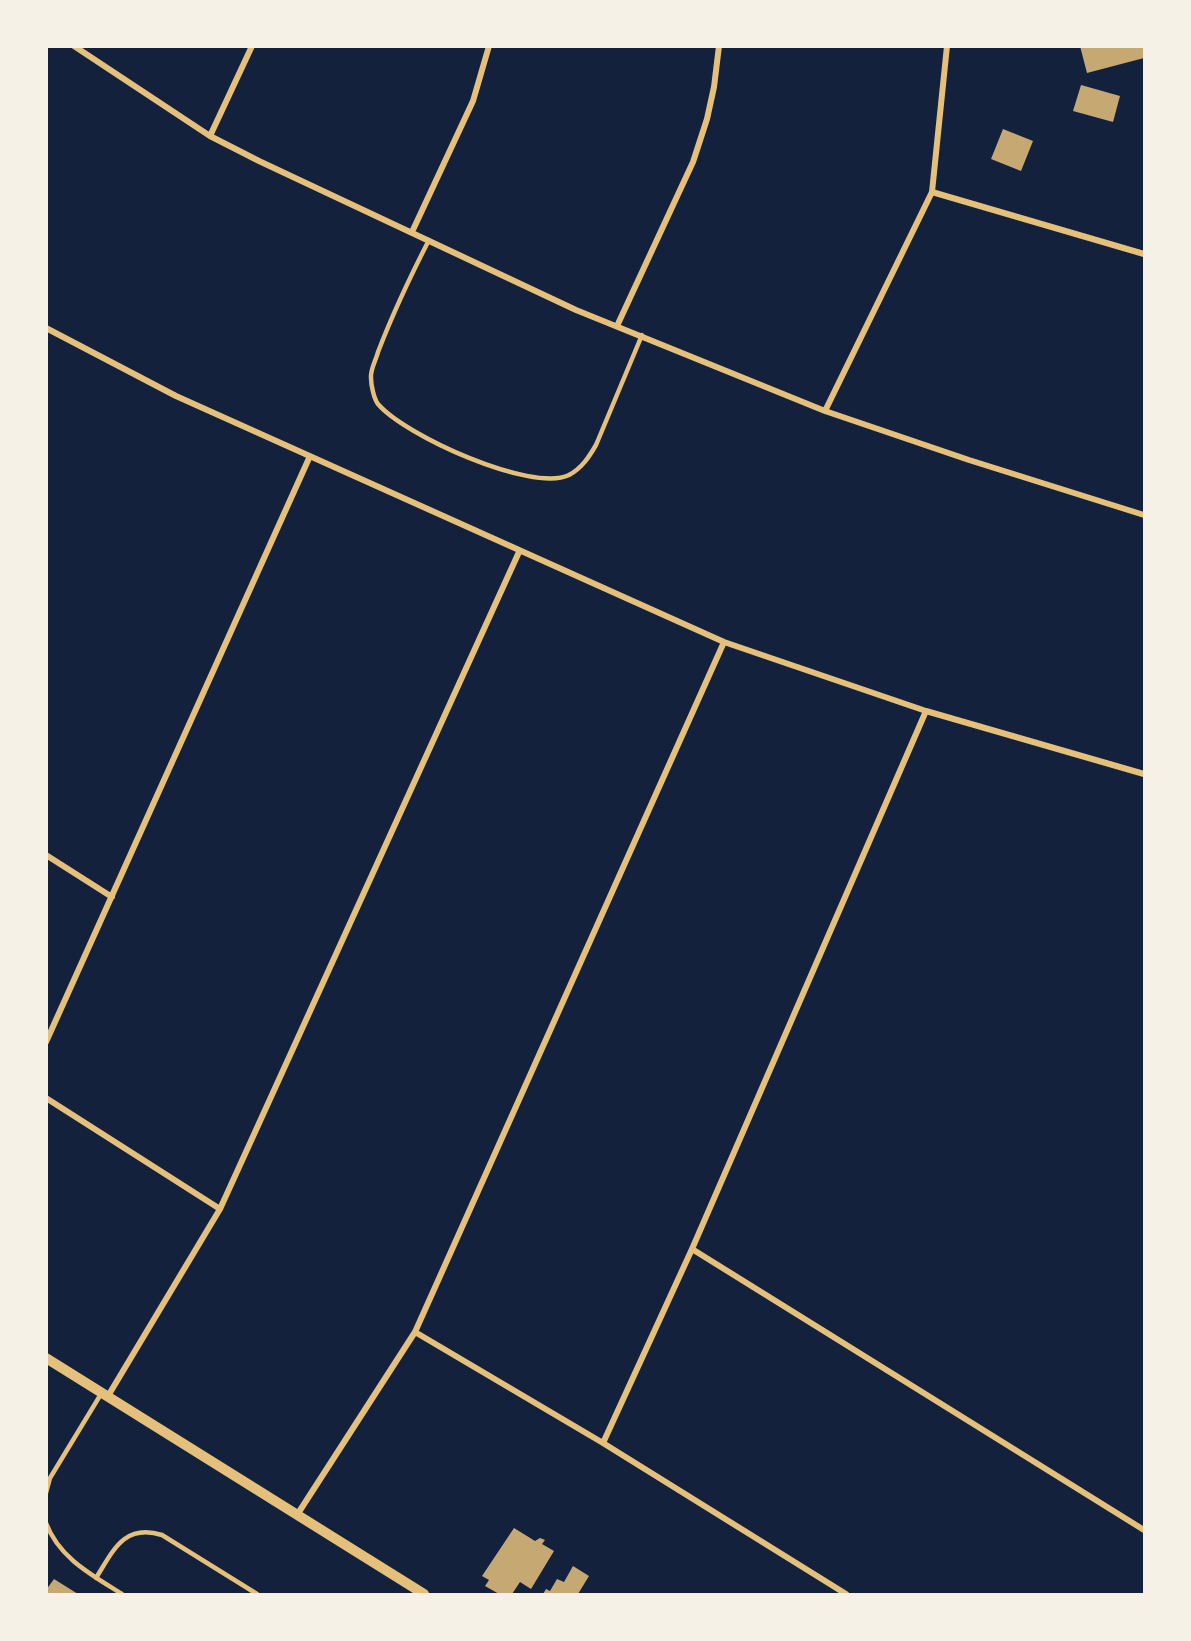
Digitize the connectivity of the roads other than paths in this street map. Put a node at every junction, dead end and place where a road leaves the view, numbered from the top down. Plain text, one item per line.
1 (74, 46) edge
2 (252, 46) edge
3 (489, 46) edge
4 (719, 46) edge
5 (947, 46) edge
6 (210, 136) junction
7 (932, 192) junction
8 (412, 232) junction
9 (429, 240) junction
10 (1144, 254) edge
11 (617, 326) junction
12 (46, 328) edge
13 (642, 335) junction
14 (825, 411) junction
15 (310, 456) junction
16 (1144, 515) edge
17 (519, 552) junction
18 (724, 642) junction
19 (926, 711) junction
20 (1144, 774) edge
21 (46, 855) edge
22 (112, 897) junction
23 (46, 1042) edge
24 (46, 1098) edge
25 (220, 1209) junction
26 (692, 1249) junction
27 (415, 1332) junction
28 (46, 1358) edge
29 (105, 1394) junction
30 (603, 1443) junction
31 (46, 1493) edge
32 (296, 1515) junction
33 (46, 1523) edge
34 (1144, 1530) edge
35 (96, 1578) junction
36 (122, 1594) edge
37 (257, 1594) edge
38 (424, 1594) edge
39 (846, 1594) edge

1 - 6 street
2 - 6 street
3 - 8 street
4 - 11 street
5 - 7 street
6 - 8 street
7 - 10 street
7 - 14 street
8 - 9 street
9 - 11 street
9 - 13 lane
11 - 13 street
12 - 15 street
13 - 14 street
14 - 16 street
15 - 17 street
15 - 22 street
17 - 18 street
17 - 25 street
18 - 19 street
18 - 27 street
19 - 20 street
19 - 26 street
21 - 22 street
22 - 23 street
24 - 25 street
25 - 29 street
26 - 30 street
26 - 34 street
27 - 30 street
27 - 32 street
28 - 29 street
29 - 31 lane
29 - 32 street
30 - 39 street
32 - 38 street
33 - 35 lane
35 - 36 lane
35 - 37 lane

